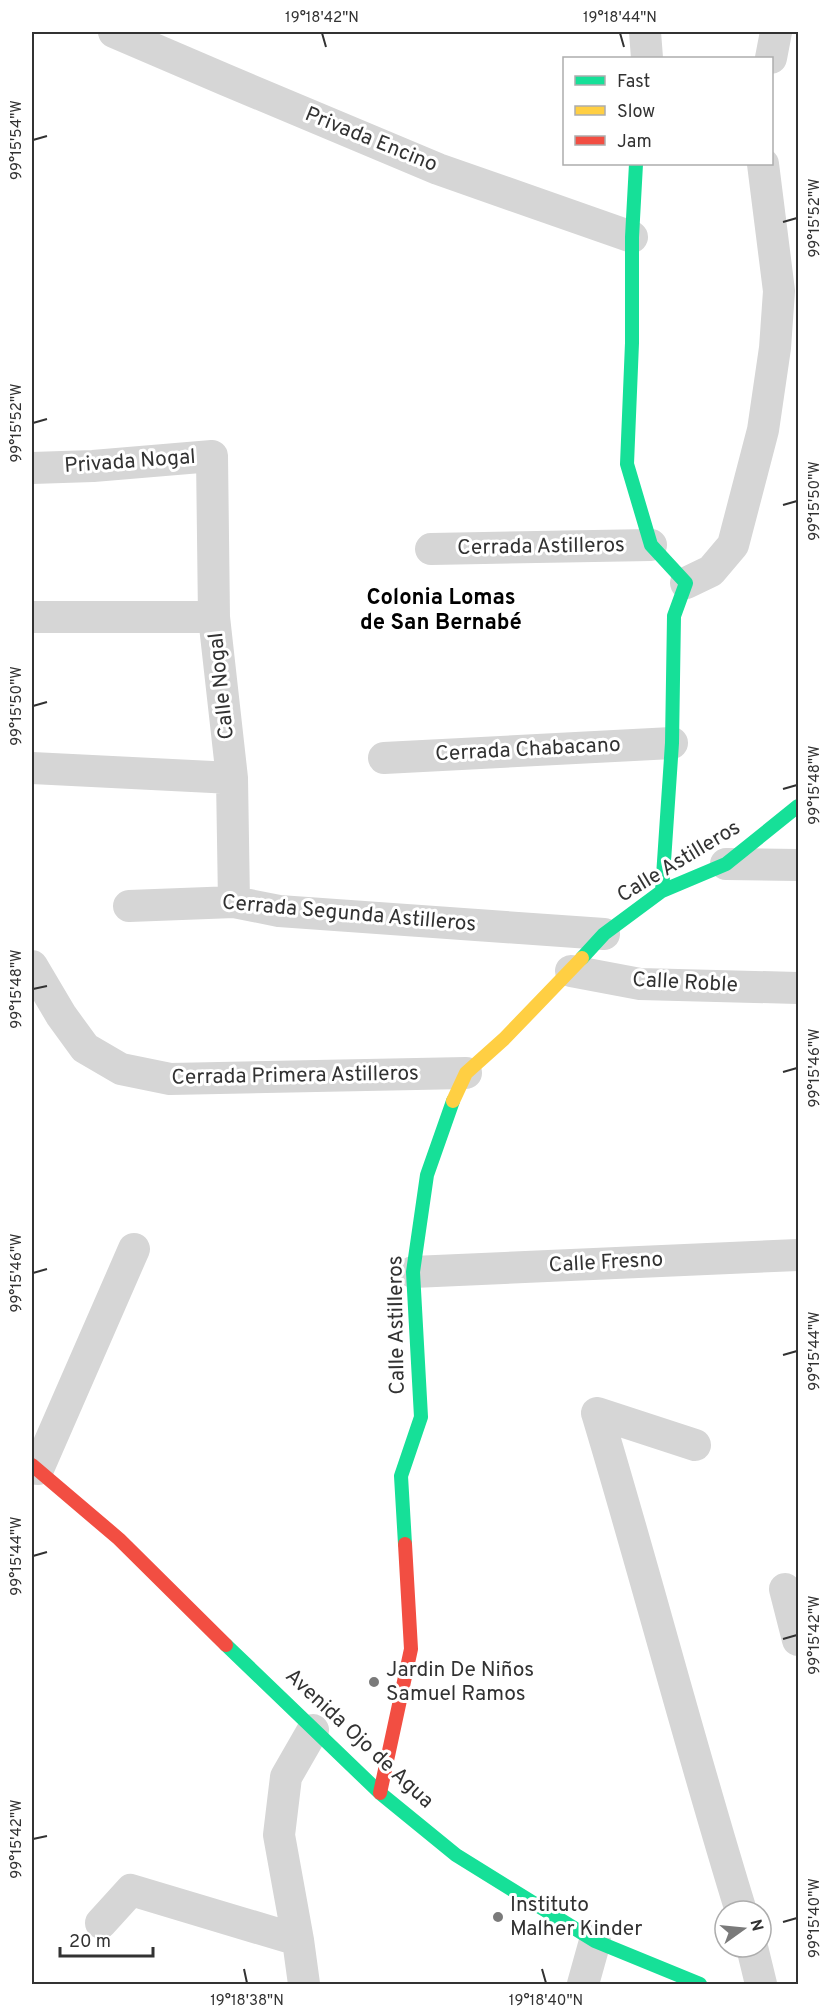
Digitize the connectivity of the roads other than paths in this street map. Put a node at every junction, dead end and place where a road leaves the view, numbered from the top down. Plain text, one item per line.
1 (114, 32) edge
2 (645, 32) edge
3 (776, 32) edge
4 (647, 57) edge
5 (771, 57) edge
6 (636, 165) edge
7 (763, 165) edge
8 (632, 237) junction
9 (32, 468) edge
10 (651, 544) junction
11 (431, 549) dead end
12 (686, 583) junction
13 (32, 617) edge
14 (214, 617) junction
15 (672, 743) junction
16 (384, 758) dead end
17 (32, 768) edge
18 (232, 778) junction
19 (798, 806) edge
20 (726, 864) junction
21 (798, 865) edge
22 (662, 891) junction
23 (234, 902) junction
24 (129, 906) dead end
25 (604, 934) junction
26 (32, 966) edge
27 (571, 971) junction
28 (798, 988) edge
29 (466, 1073) junction
30 (134, 1249) dead end
31 (798, 1255) edge
32 (413, 1272) junction
33 (696, 1445) dead end
34 (35, 1467) edge
35 (784, 1589) dead end
36 (798, 1640) edge
37 (313, 1730) junction
38 (380, 1793) junction
39 (737, 1899) edge
40 (101, 1923) dead end
41 (298, 1940) junction
42 (595, 1941) junction
43 (755, 1959) edge
44 (304, 1984) edge
45 (583, 1984) edge
46 (700, 1984) edge
47 (761, 1984) edge

1 - 8 street, Privada Encino
2 - 4 street
3 - 5 street
6 - 8 street
7 - 12 street
8 - 10 street
9 - 14 street, Privada Nogal
10 - 11 street, Cerrada Astilleros
10 - 12 street
12 - 15 street
13 - 14 street, Calle Nogal
14 - 18 street, Calle Nogal
15 - 16 street, Cerrada Chabacano
15 - 22 street
17 - 18 street
18 - 23 street, Calle Nogal
19 - 20 street, Calle Astilleros
20 - 21 street
20 - 22 street, Calle Astilleros
22 - 25 street, Calle Astilleros
23 - 24 street, Cerrada Segunda Astilleros
23 - 25 street, Cerrada Segunda Astilleros
25 - 27 street, Calle Astilleros
26 - 29 street, Cerrada Primera Astilleros
27 - 28 street, Calle Roble
27 - 29 street, Calle Astilleros
29 - 32 street, Calle Astilleros
30 - 34 street
31 - 32 street, Calle Fresno
32 - 38 street, Calle Astilleros
33 - 39 street
34 - 37 street, Avenida Ojo de Agua
35 - 36 street
37 - 38 street, Avenida Ojo de Agua
37 - 41 street
38 - 42 street, Avenida Ojo de Agua
40 - 41 street
41 - 44 street
42 - 45 street
42 - 46 street, Avenida Ojo de Agua
43 - 47 street

